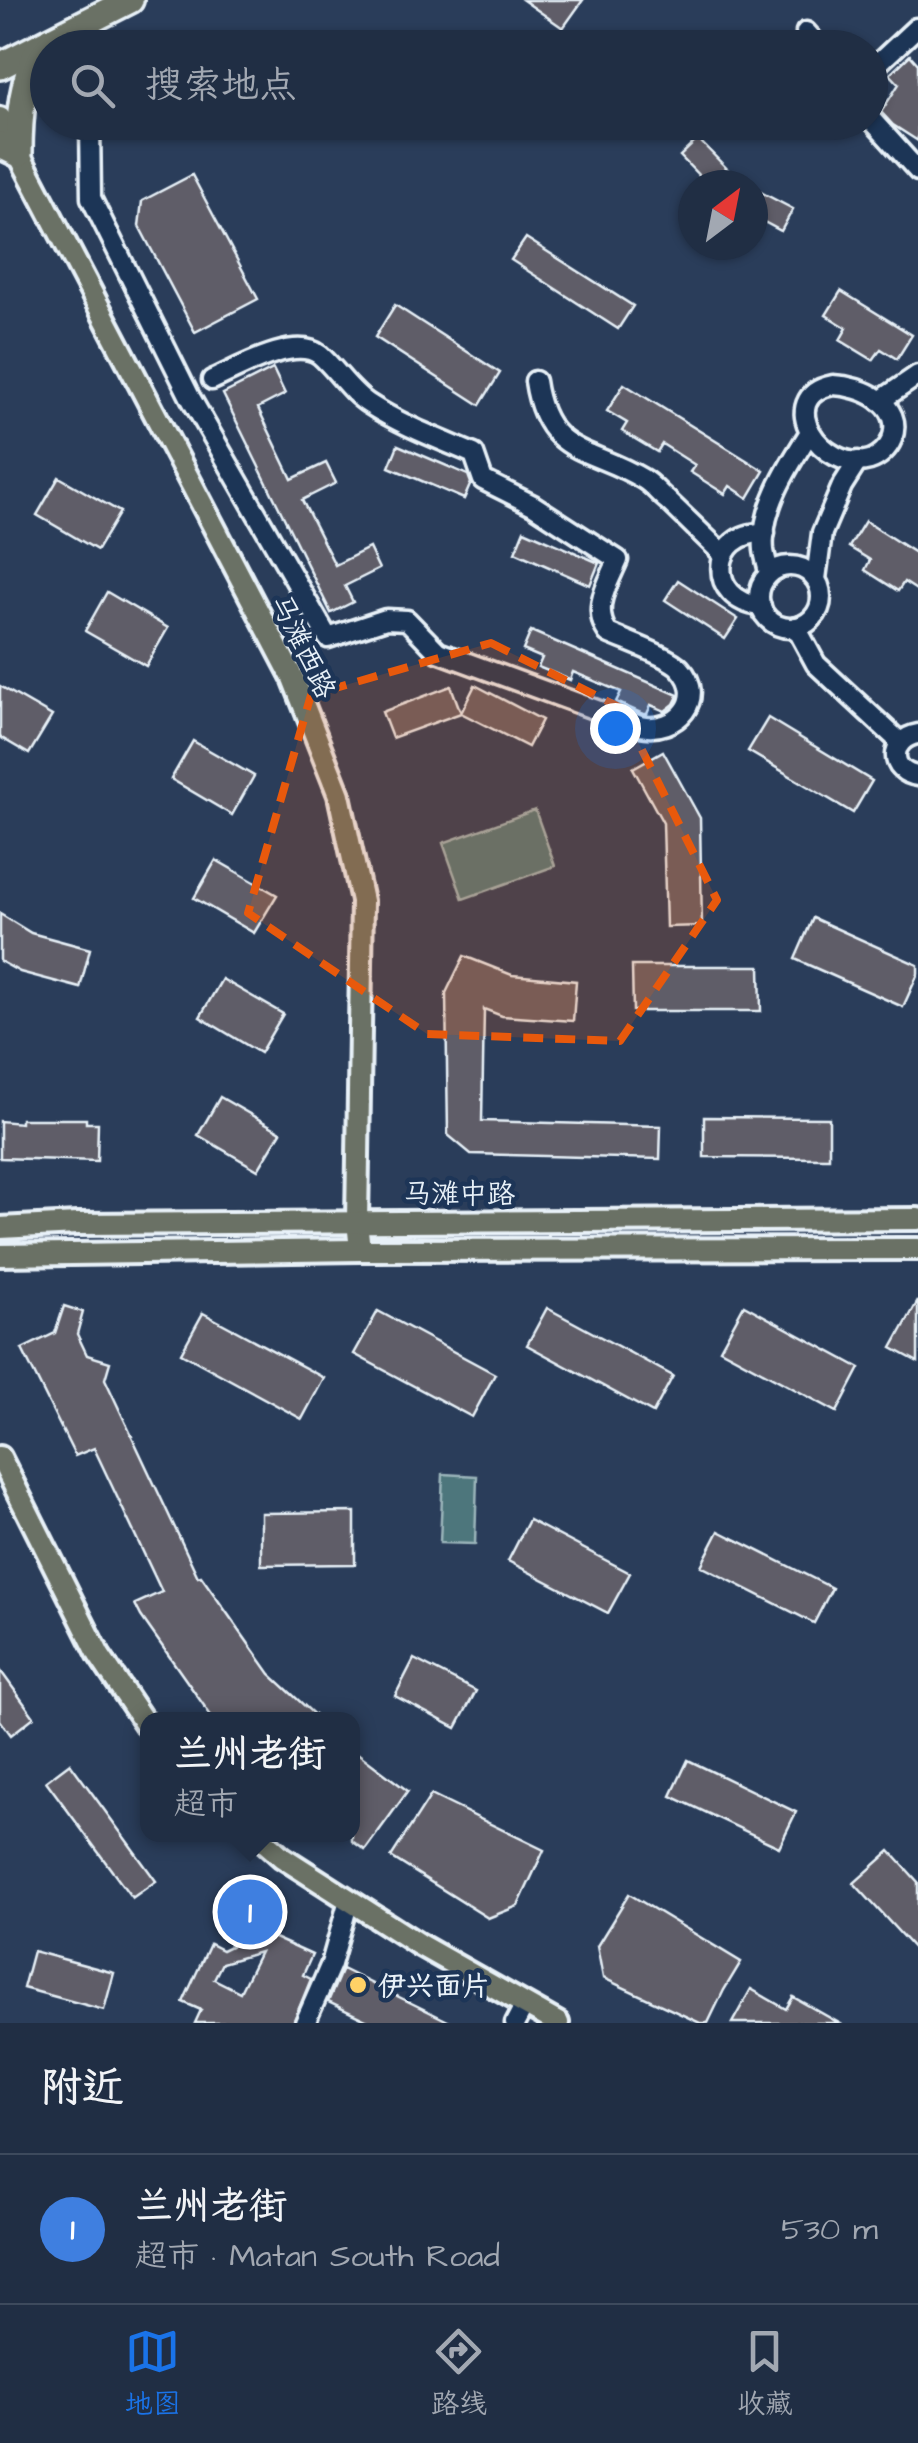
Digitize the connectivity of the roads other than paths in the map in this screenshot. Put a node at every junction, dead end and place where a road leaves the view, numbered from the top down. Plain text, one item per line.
1 (130, 0) edge
2 (95, 10) edge
3 (917, 28) edge
4 (49, 30) edge
5 (64, 30) edge
6 (30, 38) edge
7 (0, 51) edge
8 (30, 51) edge
9 (888, 54) edge
10 (0, 66) edge
11 (30, 68) edge
12 (0, 118) edge
13 (888, 138) edge
14 (90, 140) edge
15 (9, 150) edge
16 (918, 171) edge
17 (918, 375) edge
18 (212, 380) dead end
19 (535, 381) dead end
20 (880, 401) junction
21 (810, 432) junction
22 (858, 461) junction
23 (765, 532) junction
24 (724, 554) junction
25 (769, 574) junction
26 (816, 579) junction
27 (761, 606) junction
28 (796, 627) junction
29 (909, 738) edge
30 (918, 776) edge
31 (0, 1215) edge
32 (918, 1220) edge
33 (357, 1221) junction
34 (76, 1224) junction
35 (0, 1228) edge
36 (360, 1250) junction
37 (918, 1250) edge
38 (4, 1258) edge
39 (0, 1457) edge
40 (140, 1716) edge
41 (265, 1842) edge
42 (349, 1900) junction
43 (520, 2014) edge
44 (304, 2023) edge
45 (558, 2023) edge

1 - 2 highway
2 - 4 highway
2 - 5 highway
3 - 9 street
6 - 7 highway
8 - 10 highway
11 - 15 highway
12 - 15 main road, 马滩西路
13 - 16 street
14 - 18 street
15 - 33 main road, 马滩西路
17 - 20 street
19 - 24 street
20 - 21 street
20 - 22 street
21 - 22 street
21 - 23 street
22 - 26 street
23 - 24 street
23 - 25 street
24 - 27 street
25 - 26 street
25 - 27 street
26 - 28 street
27 - 28 street
28 - 29 street
29 - 30 street
31 - 34 main road
32 - 33 main road, 马滩中路
33 - 34 main road, 马滩中路
33 - 36 main road, 马滩西路
34 - 35 main road, 马滩中路
36 - 37 main road, 马滩中路
36 - 38 main road, 马滩中路
39 - 40 main road
41 - 42 main road
42 - 43 main road
42 - 44 street
43 - 45 main road

